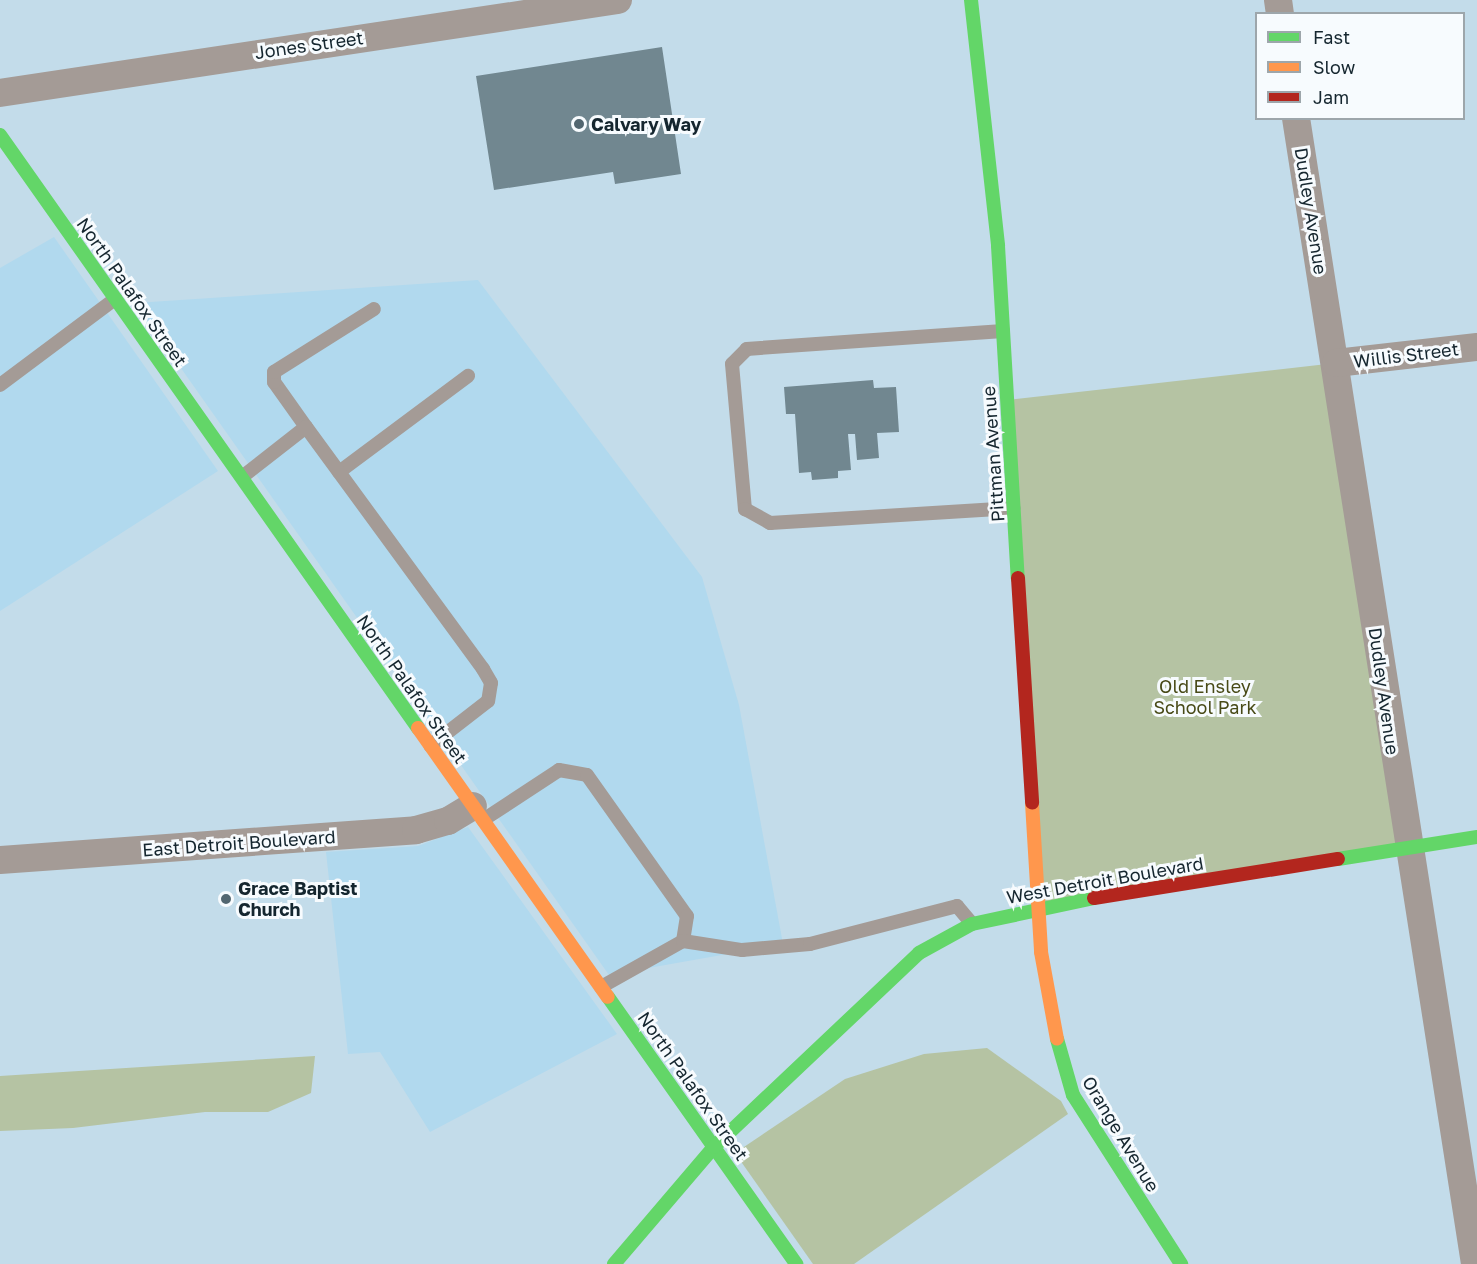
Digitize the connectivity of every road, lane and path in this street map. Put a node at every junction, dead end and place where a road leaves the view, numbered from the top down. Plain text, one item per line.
1 (618, 0) edge
2 (971, 0) edge
3 (566, 4) edge
4 (0, 93) edge
5 (1296, 120) edge
6 (0, 135) edge
7 (115, 299) junction
8 (374, 309) dead end
9 (1004, 331) junction
10 (1477, 347) edge
11 (1336, 363) junction
12 (468, 376) dead end
13 (0, 385) edge
14 (306, 427) junction
15 (339, 472) junction
16 (240, 478) junction
17 (1014, 508) junction
18 (430, 746) junction
19 (478, 813) junction
20 (1477, 837) edge
21 (1408, 848) junction
22 (0, 860) edge
23 (1040, 907) junction
24 (972, 924) junction
25 (683, 940) junction
26 (601, 987) junction
27 (714, 1147) junction
28 (614, 1264) edge
29 (796, 1264) edge
30 (1181, 1264) edge
31 (1475, 1264) edge

1 - 3 street, Jones Street
2 - 9 street, Pittman Avenue
3 - 4 street, Jones Street
5 - 11 street, Dudley Avenue
6 - 7 street, North Palafox Street
7 - 13 lane
7 - 16 street, North Palafox Street
8 - 14 lane
9 - 17 street, Pittman Avenue
9 - 17 lane
10 - 11 street, Willis Street
11 - 21 street, Dudley Avenue
12 - 15 lane
14 - 15 lane
14 - 16 lane
15 - 18 lane
16 - 18 street, North Palafox Street
17 - 23 street, Pittman Avenue
18 - 19 street, North Palafox Street
19 - 22 street, East Detroit Boulevard
19 - 25 lane
19 - 26 street, North Palafox Street
20 - 21 street, West Detroit Boulevard
21 - 23 street, West Detroit Boulevard
21 - 31 street, Dudley Avenue
23 - 24 street, West Detroit Boulevard
23 - 30 street, Orange Avenue
24 - 25 lane
24 - 27 street, West Detroit Boulevard
25 - 26 lane
26 - 27 street, North Palafox Street
27 - 28 street, West Detroit Boulevard
27 - 29 street, North Palafox Street

